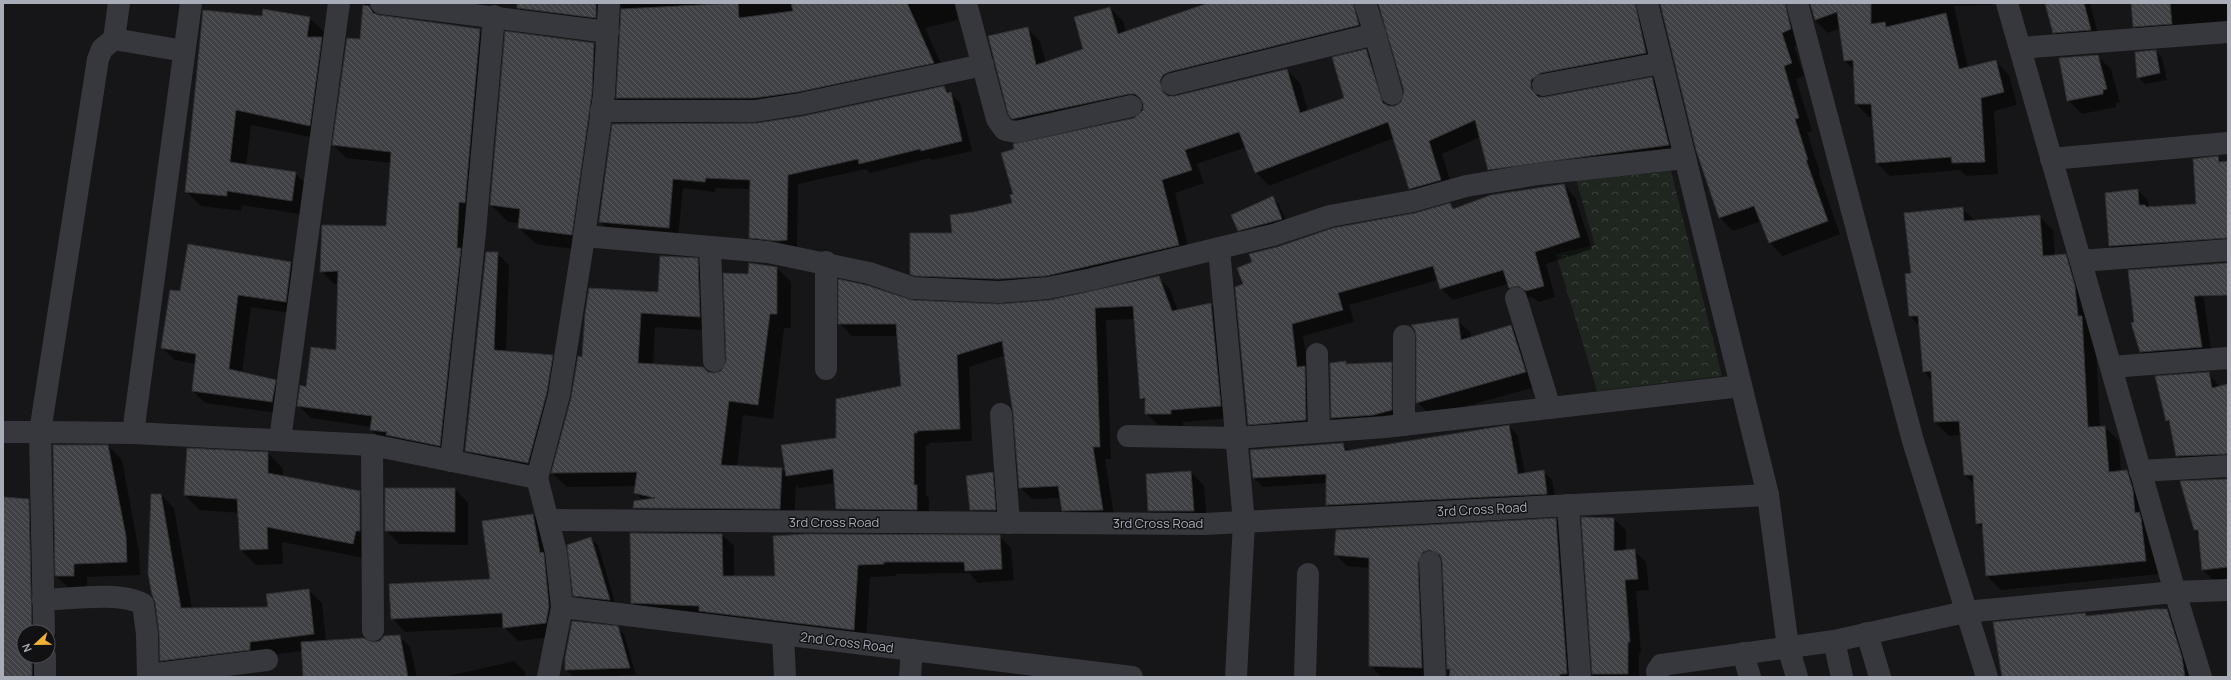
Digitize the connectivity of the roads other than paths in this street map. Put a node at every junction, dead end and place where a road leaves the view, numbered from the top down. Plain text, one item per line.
1 (119, 3) edge
2 (191, 3) edge
3 (339, 3) edge
4 (381, 3) edge
5 (610, 3) edge
6 (968, 3) edge
7 (1365, 3) edge
8 (1647, 3) edge
9 (1797, 3) edge
10 (2008, 3) edge
11 (494, 16) junction
12 (608, 32) junction
13 (2228, 32) edge
14 (1375, 34) junction
15 (114, 39) junction
16 (2020, 48) junction
17 (184, 51) junction
18 (1661, 63) junction
19 (983, 66) junction
20 (1172, 84) dead end
21 (1543, 85) dead end
22 (1392, 94) dead end
23 (1131, 106) dead end
24 (602, 112) junction
25 (2228, 143) edge
26 (1685, 158) junction
27 (2051, 159) junction
28 (584, 236) junction
29 (710, 247) junction
30 (1219, 249) junction
31 (2228, 250) edge
32 (2081, 261) junction
33 (826, 262) junction
34 (1516, 298) dead end
35 (1404, 336) dead end
36 (1317, 354) dead end
37 (2228, 358) edge
38 (714, 361) dead end
39 (2111, 367) junction
40 (826, 369) dead end
41 (1741, 386) junction
42 (1550, 408) junction
43 (1002, 414) dead end
44 (1404, 425) junction
45 (1319, 431) junction
46 (3, 432) edge
47 (40, 432) junction
48 (133, 433) junction
49 (1128, 436) dead end
50 (1236, 438) junction
51 (280, 440) junction
52 (372, 445) junction
53 (451, 461) junction
54 (2228, 466) edge
55 (2140, 471) junction
56 (537, 478) junction
57 (1768, 495) junction
58 (1568, 505) junction
59 (548, 520) junction
60 (1244, 522) junction
61 (1010, 523) junction
62 (1430, 562) dead end
63 (1308, 574) dead end
64 (2228, 590) edge
65 (2175, 592) junction
66 (44, 600) junction
67 (562, 607) junction
68 (1965, 612) junction
69 (44, 624) edge
70 (373, 630) dead end
71 (1867, 633) junction
72 (782, 634) junction
73 (1834, 641) junction
74 (1788, 647) junction
75 (912, 650) junction
76 (1743, 653) junction
77 (267, 660) dead end
78 (45, 664) edge
79 (1702, 668) edge
80 (148, 676) edge
81 (1119, 676) edge
82 (45, 677) edge
83 (548, 677) edge
84 (785, 677) edge
85 (910, 677) edge
86 (1236, 677) edge
87 (1305, 677) edge
88 (1435, 677) edge
89 (1580, 677) edge
90 (1658, 677) edge
91 (1750, 677) edge
92 (1797, 677) edge
93 (1842, 677) edge
94 (1880, 677) edge
95 (1987, 677) edge
96 (2201, 677) edge

1 - 15 street
2 - 17 street
3 - 51 street
4 - 11 street
5 - 12 street
6 - 19 street
7 - 14 street
8 - 18 street
9 - 68 street
10 - 16 street
11 - 12 street
11 - 53 street
12 - 24 street
13 - 16 street
14 - 20 street
14 - 22 street
15 - 17 street
15 - 47 street
16 - 27 street
17 - 48 street
18 - 21 street
18 - 26 street
19 - 23 street
19 - 24 street
24 - 28 street
25 - 27 street
26 - 30 street
26 - 41 street
27 - 32 street
28 - 29 street
28 - 56 street
29 - 33 street
29 - 38 street
30 - 33 street
30 - 50 street
31 - 32 street
32 - 39 street
33 - 40 street
34 - 42 street
35 - 44 street
36 - 45 street
37 - 39 street
39 - 55 street
41 - 42 street
41 - 57 street
42 - 44 street
43 - 61 street
44 - 45 street
45 - 50 street
46 - 47 street
47 - 48 street
47 - 66 street
48 - 51 street
49 - 50 street
50 - 60 street
51 - 52 street
52 - 53 street
52 - 70 street
53 - 56 street
54 - 55 street
55 - 65 street
56 - 59 street
57 - 58 street, 3rd Cross Road
57 - 74 street
58 - 60 street, 3rd Cross Road
58 - 89 street
59 - 61 street, 3rd Cross Road
59 - 67 street
60 - 61 street, 3rd Cross Road
60 - 86 street
62 - 88 street
63 - 87 street
64 - 65 street
65 - 68 street
65 - 96 street
66 - 69 street
66 - 80 street
67 - 72 street, 2nd Cross Road
67 - 83 street
68 - 71 street
68 - 95 street
71 - 73 street
71 - 94 street
72 - 75 street, 2nd Cross Road
72 - 84 street
73 - 74 street
73 - 93 street
74 - 76 street
74 - 92 street
75 - 81 street, 2nd Cross Road
75 - 85 street
76 - 79 street
76 - 91 street
77 - 80 street
78 - 82 street
79 - 90 street

